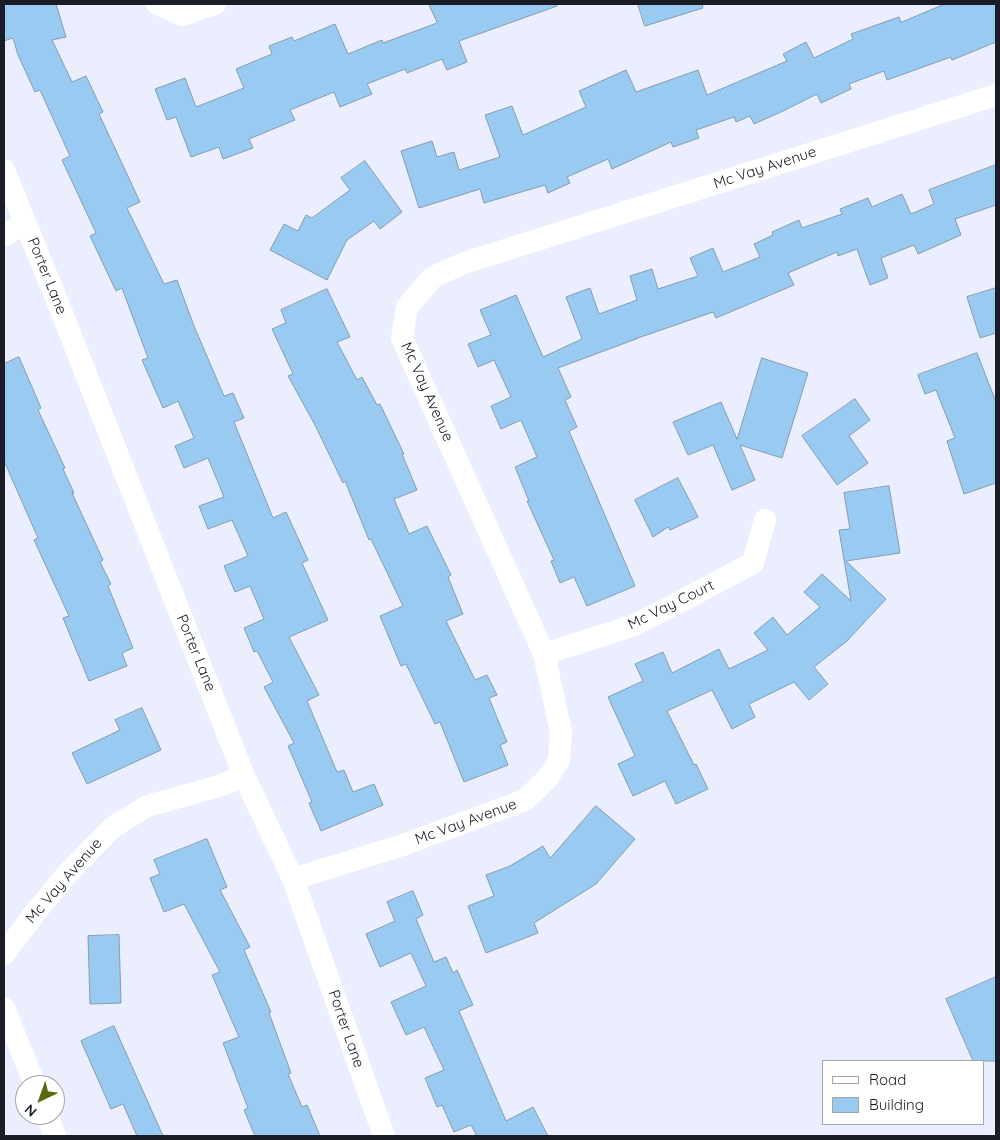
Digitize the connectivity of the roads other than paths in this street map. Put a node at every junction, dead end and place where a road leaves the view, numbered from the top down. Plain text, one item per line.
1 (157, 4) edge
2 (215, 4) edge
3 (996, 95) edge
4 (4, 170) edge
5 (25, 222) junction
6 (4, 236) edge
7 (765, 520) dead end
8 (544, 654) junction
9 (244, 776) junction
10 (293, 879) junction
11 (4, 954) edge
12 (4, 1008) edge
13 (31, 1075) edge
14 (384, 1136) edge

1 - 2 street
3 - 8 street, Mc Vay Avenue
4 - 5 street, Porter Lane
5 - 6 street
5 - 9 street, Porter Lane
7 - 8 street, Mc Vay Court
8 - 10 street, Mc Vay Avenue
9 - 10 street, Porter Lane
9 - 11 street, Mc Vay Avenue
10 - 14 street, Porter Lane
12 - 13 street

